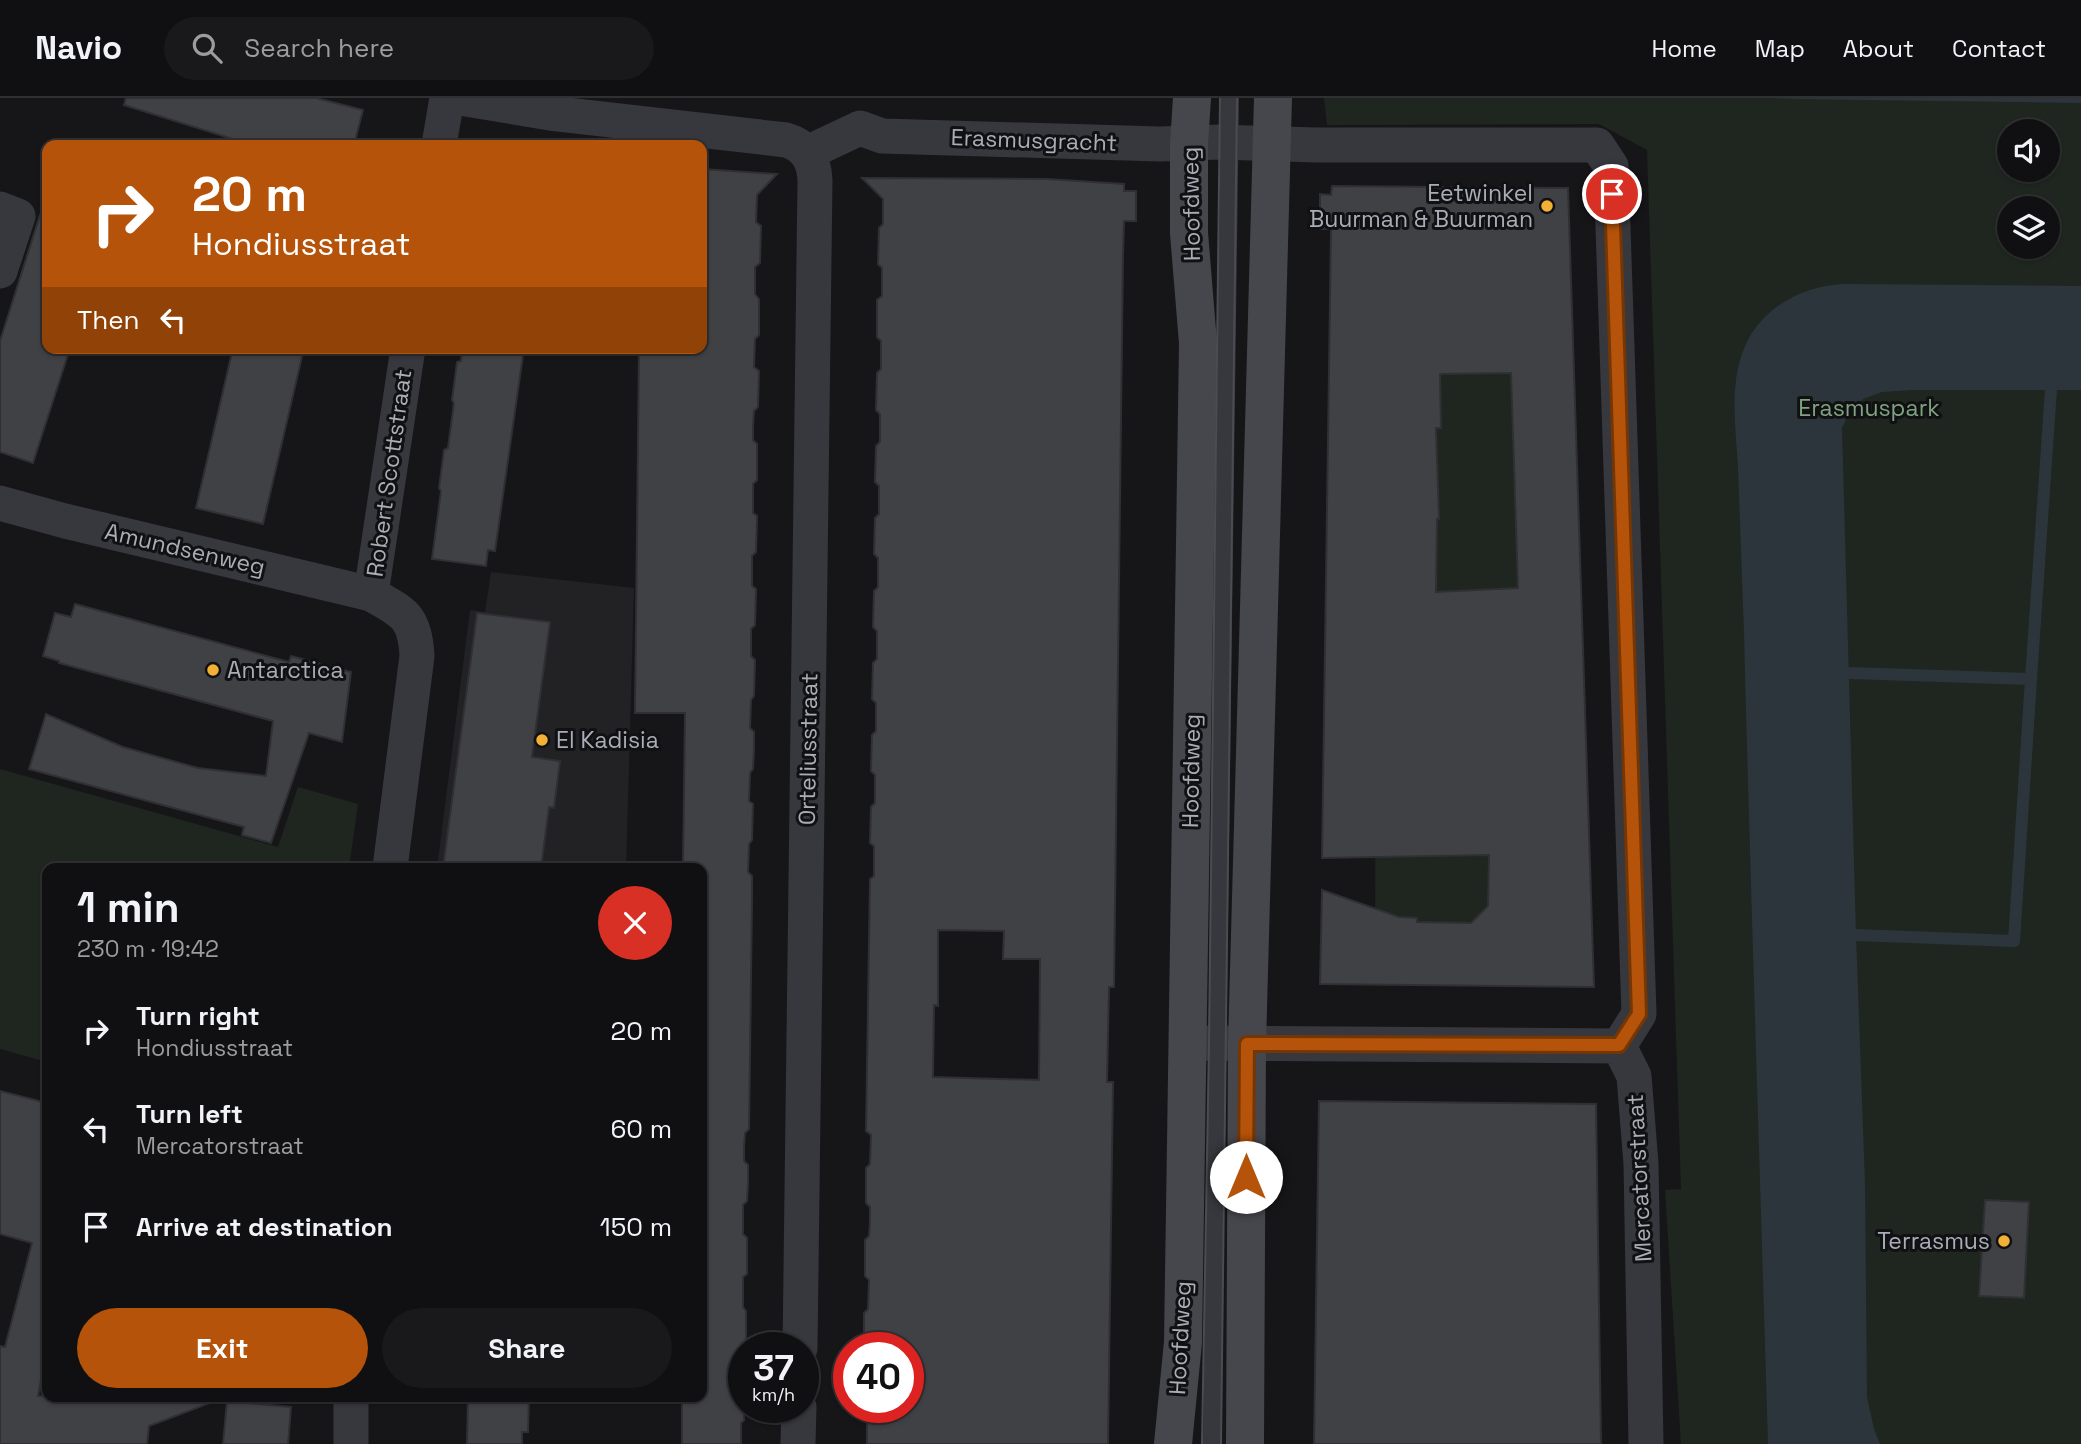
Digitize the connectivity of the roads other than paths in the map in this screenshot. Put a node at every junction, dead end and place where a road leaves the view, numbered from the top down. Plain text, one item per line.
1 (447, 98) edge
2 (460, 98) edge
3 (1230, 98) edge
4 (1273, 98) edge
5 (1192, 100) edge
6 (440, 140) edge
7 (1228, 142) junction
8 (1188, 144) junction
9 (1272, 144) junction
10 (807, 153) junction
11 (0, 209) edge
12 (0, 271) edge
13 (407, 354) edge
14 (0, 503) edge
15 (371, 594) junction
16 (391, 863) edge
17 (1217, 1044) junction
18 (1619, 1045) junction
19 (800, 1332) edge
20 (351, 1402) edge
21 (799, 1423) edge
22 (351, 1444) edge
23 (798, 1444) edge
24 (1173, 1444) edge
25 (1212, 1444) edge
26 (1245, 1444) edge
27 (1646, 1444) edge

1 - 6 street
2 - 10 street
3 - 7 lane, Hoofdweg
4 - 9 street, Hoofdweg
5 - 8 street, Hoofdweg
7 - 8 street, Erasmusgracht
7 - 9 street, Erasmusgracht
7 - 17 lane, Hoofdweg
8 - 10 street, Erasmusgracht
8 - 17 street, Hoofdweg
9 - 17 street, Hoofdweg
9 - 18 street, Erasmusgracht
10 - 19 street, Orteliusstraat
11 - 12 street
13 - 15 street, Robert Scottstraat
14 - 15 street, Amundsenweg
15 - 16 street, Robert Scottstraat
17 - 18 street
17 - 24 street, Hoofdweg
17 - 25 lane, Hoofdweg
17 - 26 street, Hoofdweg
18 - 27 street, Mercatorstraat
20 - 22 street
21 - 23 street

